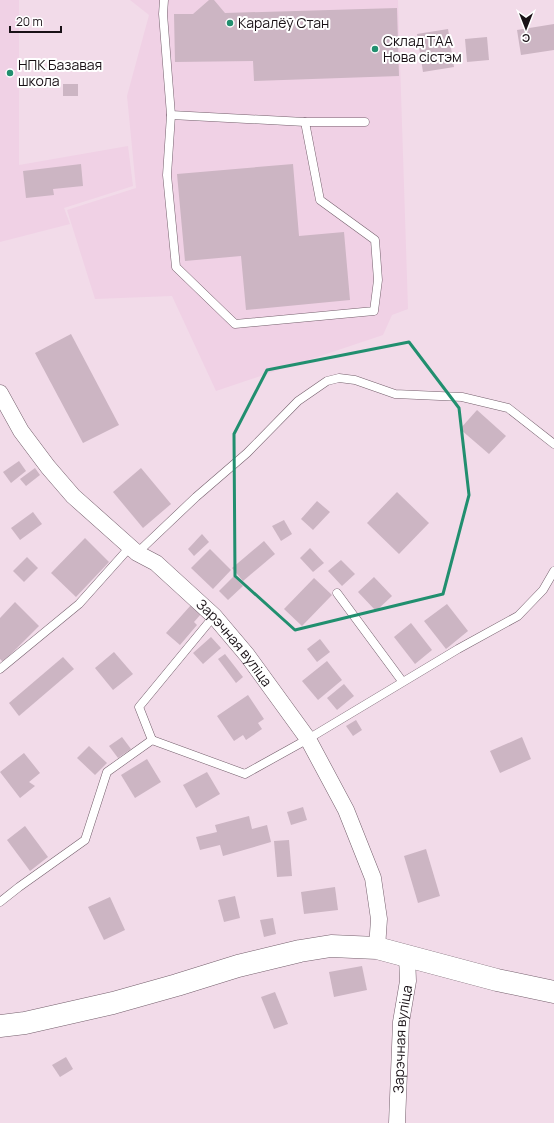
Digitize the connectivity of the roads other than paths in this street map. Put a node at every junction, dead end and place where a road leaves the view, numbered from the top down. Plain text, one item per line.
1 (164, 0) edge
2 (171, 115) junction
3 (305, 122) junction
4 (365, 122) dead end
5 (0, 393) edge
6 (554, 444) edge
7 (134, 550) junction
8 (554, 571) edge
9 (337, 593) dead end
10 (214, 616) junction
11 (0, 669) edge
12 (402, 681) junction
13 (308, 739) junction
14 (152, 740) junction
15 (0, 902) edge
16 (377, 948) junction
17 (407, 956) junction
18 (554, 992) edge
19 (0, 1026) edge
20 (397, 1123) edge

1 - 2 lane
2 - 3 lane
2 - 3 lane
3 - 4 lane
5 - 7 street, Зарэчная вуліца
6 - 7 lane
7 - 10 street, Зарэчная вуліца
7 - 11 lane
8 - 12 lane
9 - 12 lane
10 - 13 street, Зарэчная вуліца
10 - 14 lane
12 - 13 lane
13 - 14 lane
13 - 16 street, Зарэчная вуліца
14 - 15 lane
16 - 17 main road
16 - 19 main road
17 - 18 main road
17 - 20 street, Зарэчная вуліца

